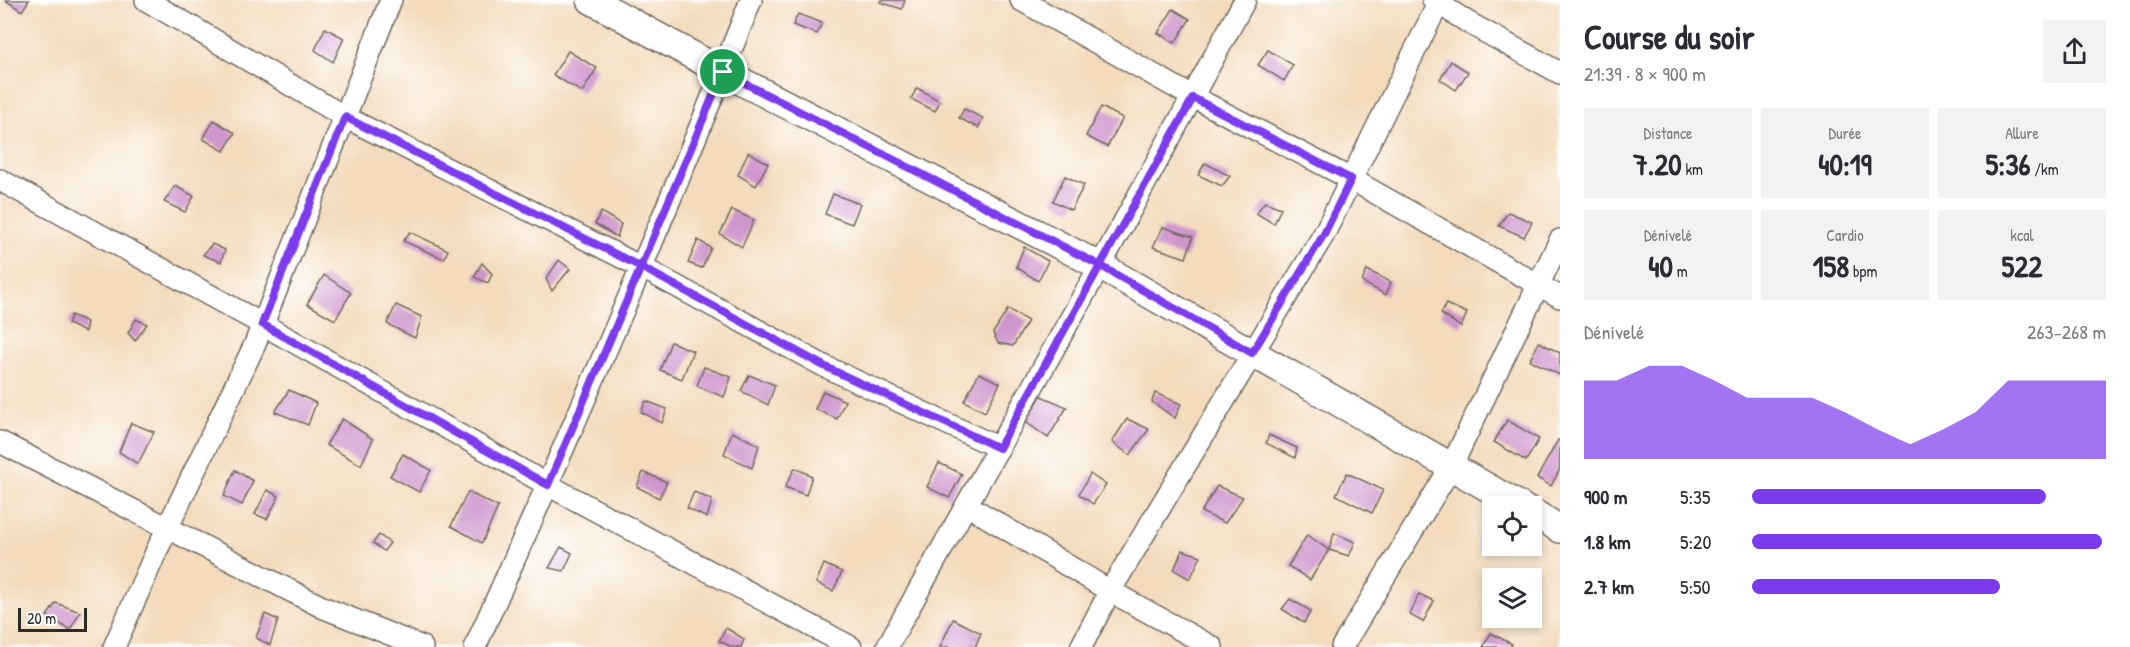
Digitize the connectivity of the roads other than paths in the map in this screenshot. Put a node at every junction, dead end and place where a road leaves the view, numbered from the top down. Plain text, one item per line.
1 (146, 0) edge
2 (391, 0) edge
3 (591, 0) edge
4 (751, 0) edge
5 (1021, 0) edge
6 (1245, 0) edge
7 (1437, 1) edge
8 (723, 72) junction
9 (1560, 73) edge
10 (1193, 98) junction
11 (345, 117) junction
12 (1351, 179) junction
13 (0, 180) edge
14 (1560, 240) edge
15 (1101, 266) junction
16 (641, 267) junction
17 (1538, 284) junction
18 (1560, 297) edge
19 (262, 324) junction
20 (1252, 353) junction
21 (0, 442) edge
22 (999, 448) junction
23 (1451, 467) junction
24 (548, 485) junction
25 (1502, 496) edge
26 (967, 505) junction
27 (1542, 518) edge
28 (168, 529) junction
29 (1560, 529) edge
30 (1110, 591) junction
31 (114, 647) edge
32 (422, 647) edge
33 (475, 647) edge
34 (851, 647) edge
35 (887, 647) edge
36 (1081, 647) edge
37 (1212, 647) edge
38 (1342, 647) edge

1 - 11 street
2 - 11 street
3 - 8 street
4 - 8 street
5 - 10 street
6 - 10 street
7 - 9 street
7 - 12 street
8 - 15 street
8 - 16 street
10 - 12 street
10 - 15 street
11 - 16 street
11 - 19 street
12 - 17 street
12 - 20 street
13 - 19 street
14 - 17 street
15 - 20 street
15 - 22 street
16 - 22 street
16 - 24 street
17 - 18 street
17 - 23 street
19 - 24 street
19 - 28 street
20 - 23 street
20 - 30 street
21 - 28 street
22 - 26 street
23 - 25 street
23 - 38 street
24 - 33 street
24 - 34 street
26 - 30 street
26 - 35 street
27 - 29 street
28 - 31 street
28 - 32 street
30 - 36 street
30 - 37 street

